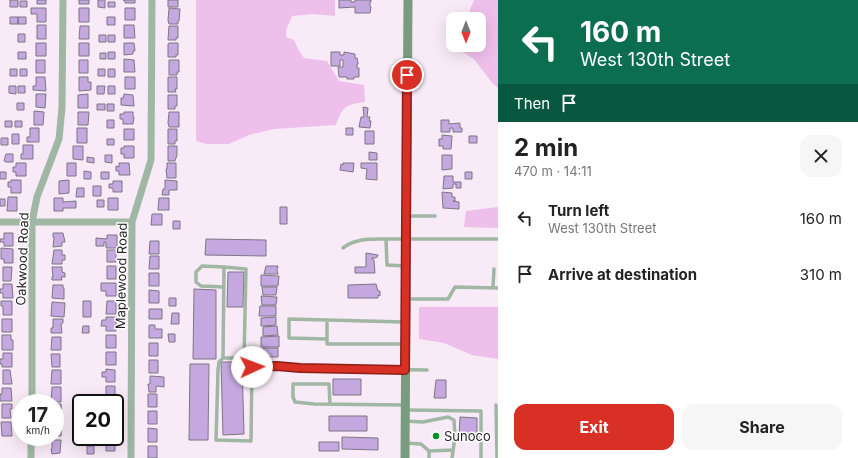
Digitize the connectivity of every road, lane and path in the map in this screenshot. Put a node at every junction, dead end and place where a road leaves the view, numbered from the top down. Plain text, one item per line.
1 (63, 0) edge
2 (152, 0) edge
3 (408, 0) edge
4 (406, 216) junction
5 (435, 216) dead end
6 (0, 222) edge
7 (32, 222) junction
8 (132, 222) junction
9 (386, 239) junction
10 (406, 239) junction
11 (498, 239) edge
12 (343, 248) dead end
13 (406, 266) junction
14 (224, 267) junction
15 (494, 269) dead end
16 (224, 286) junction
17 (496, 288) edge
18 (406, 299) junction
19 (327, 320) junction
20 (406, 322) junction
21 (327, 339) junction
22 (405, 344) junction
23 (223, 358) junction
24 (244, 358) junction
25 (252, 367) junction
26 (405, 370) junction
27 (427, 370) dead end
28 (32, 394) edge
29 (330, 404) junction
30 (496, 405) dead end
31 (405, 407) junction
32 (405, 422) junction
33 (405, 443) junction
34 (31, 446) edge
35 (453, 450) junction
36 (429, 451) junction
37 (31, 458) edge
38 (131, 458) edge
39 (405, 458) edge
40 (429, 458) edge
41 (452, 458) edge
42 (481, 458) edge
43 (497, 458) edge

1 - 7 street, Oakwood Road
2 - 8 street, Maplewood Road
3 - 4 main road
4 - 5 lane
4 - 10 main road
6 - 7 street
7 - 8 street
7 - 28 street, Oakwood Road
8 - 38 street, Maplewood Road
9 - 10 lane
9 - 12 lane
9 - 13 lane
10 - 11 lane
10 - 13 main road
13 - 18 main road
14 - 16 lane
14 - 16 lane
14 - 24 lane
15 - 17 lane
16 - 23 lane
17 - 18 lane
18 - 20 main road
19 - 20 lane
19 - 21 lane
19 - 21 lane
20 - 22 main road
21 - 22 lane
22 - 26 main road
23 - 24 lane
23 - 25 lane
24 - 25 lane
25 - 26 lane
26 - 27 lane
26 - 31 main road
29 - 29 lane
29 - 31 lane
30 - 43 lane
31 - 32 main road
31 - 42 lane
32 - 33 main road
32 - 35 lane
33 - 36 lane
33 - 39 main road
34 - 37 street
35 - 36 lane
35 - 41 lane
36 - 40 lane

